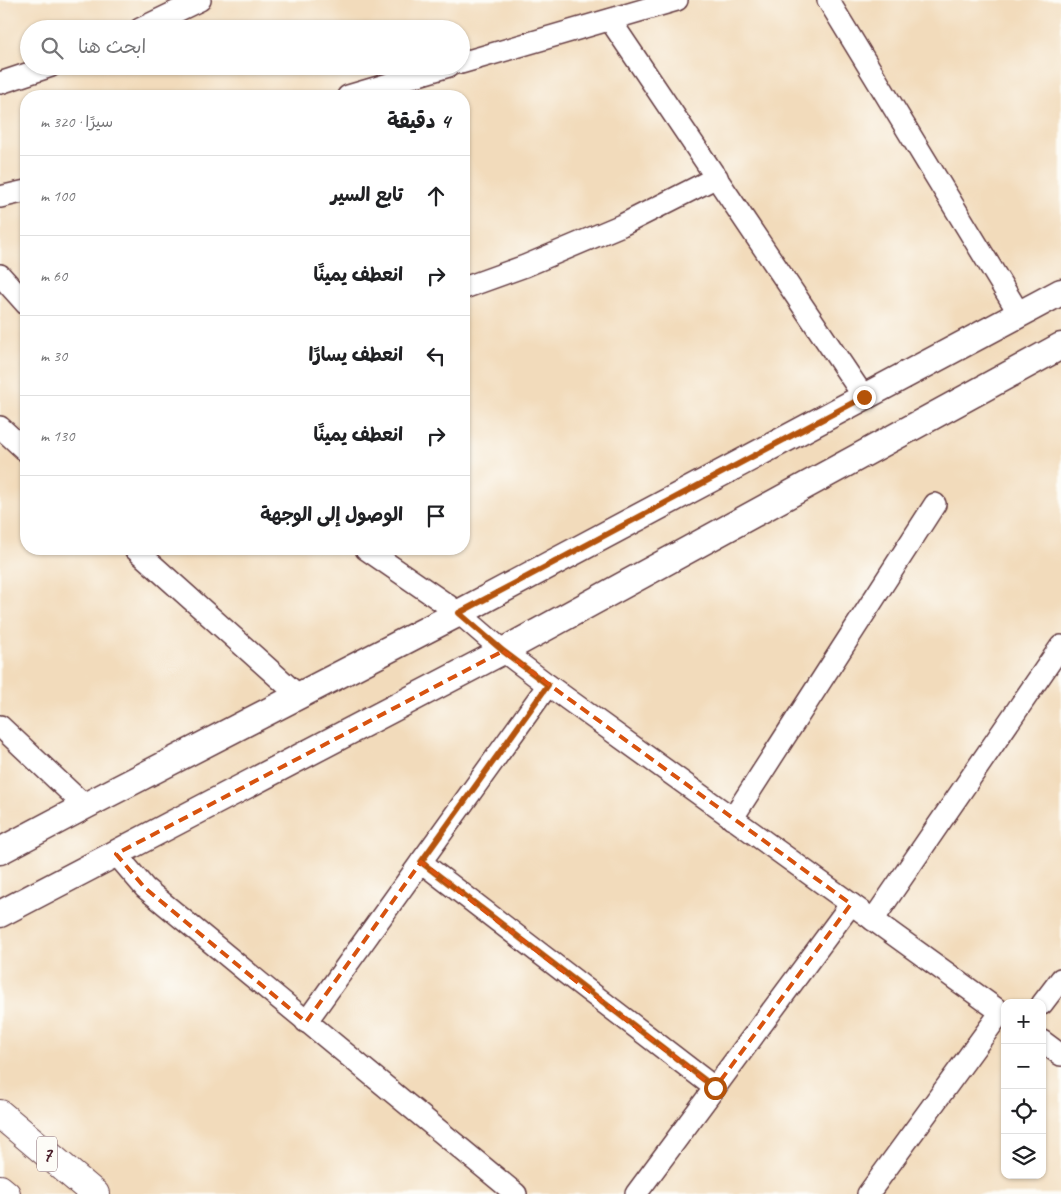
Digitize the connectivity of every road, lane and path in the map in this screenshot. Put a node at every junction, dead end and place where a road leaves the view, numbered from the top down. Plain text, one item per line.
1 (200, 0) edge
2 (677, 0) edge
3 (828, 0) edge
4 (159, 20) edge
5 (610, 20) junction
6 (470, 60) edge
7 (24, 75) edge
8 (419, 75) edge
9 (0, 83) edge
10 (368, 90) edge
11 (717, 177) junction
12 (20, 192) edge
13 (0, 197) edge
14 (0, 275) edge
15 (470, 286) edge
16 (1061, 292) edge
17 (20, 297) edge
18 (1020, 315) junction
19 (1061, 346) edge
20 (864, 397) junction
21 (0, 427) edge
22 (20, 445) edge
23 (935, 504) dead end
24 (142, 555) edge
25 (375, 555) edge
26 (459, 613) junction
27 (1061, 646) edge
28 (503, 651) junction
29 (548, 685) junction
30 (298, 696) junction
31 (0, 726) edge
32 (85, 806) junction
33 (732, 819) junction
34 (0, 851) edge
35 (116, 854) junction
36 (421, 862) junction
37 (851, 904) junction
38 (0, 914) edge
39 (872, 920) junction
40 (1061, 978) edge
41 (1046, 999) edge
42 (1001, 1012) edge
43 (1001, 1016) edge
44 (306, 1022) junction
45 (1045, 1044) edge
46 (1061, 1055) edge
47 (715, 1088) junction
48 (0, 1114) edge
49 (0, 1189) edge
50 (6, 1194) edge
51 (95, 1194) edge
52 (516, 1194) edge
53 (636, 1194) edge
54 (868, 1194) edge

1 - 4 street
2 - 5 street
3 - 18 street
5 - 6 street
5 - 11 street
7 - 9 street
8 - 10 street
11 - 15 street
11 - 20 street
12 - 13 street
14 - 17 street
16 - 18 street
18 - 20 street
19 - 28 street
20 - 26 street
21 - 22 street
23 - 33 street
24 - 30 street
25 - 26 street
26 - 28 street
26 - 30 street
27 - 39 street
28 - 29 street
28 - 35 street
29 - 33 street
29 - 36 street
30 - 32 street
31 - 32 street
32 - 34 street
33 - 37 street
35 - 38 street
35 - 44 street
36 - 44 street
36 - 47 street
37 - 39 street
37 - 47 street
39 - 42 street
40 - 41 street
43 - 54 street
44 - 52 street
45 - 46 street
47 - 53 street
48 - 51 highway, 7
49 - 50 highway

